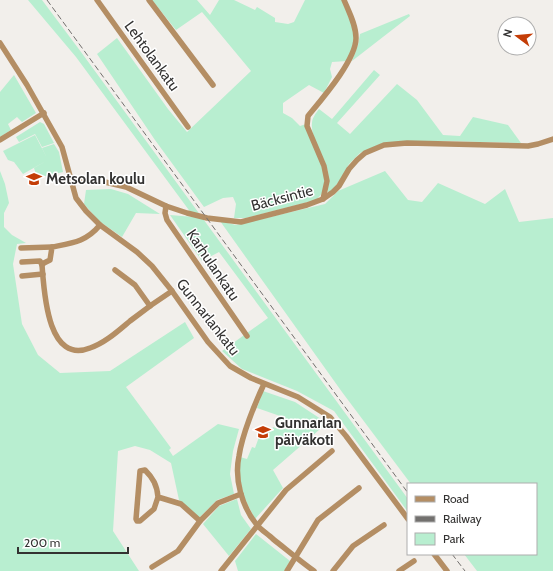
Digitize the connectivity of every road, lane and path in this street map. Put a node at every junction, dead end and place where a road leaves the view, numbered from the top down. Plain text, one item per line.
1 (97, 0) edge
2 (149, 0) edge
3 (344, 0) edge
4 (0, 42) edge
5 (213, 85) dead end
6 (44, 113) junction
7 (188, 127) dead end
8 (553, 139) edge
9 (0, 140) edge
10 (72, 179) junction
11 (323, 199) junction
12 (166, 206) junction
13 (100, 225) junction
14 (52, 247) junction
15 (21, 248) dead end
16 (22, 262) dead end
17 (42, 265) junction
18 (115, 270) dead end
19 (43, 274) junction
20 (22, 276) dead end
21 (172, 290) junction
22 (150, 306) junction
23 (247, 336) dead end
24 (264, 384) junction
25 (332, 451) dead end
26 (359, 488) dead end
27 (241, 494) junction
28 (158, 497) junction
29 (407, 518) edge
30 (200, 521) junction
31 (384, 525) dead end
32 (257, 526) junction
33 (435, 555) edge
34 (295, 557) junction
35 (414, 561) dead end
36 (152, 567) dead end
37 (221, 571) edge
38 (287, 571) edge
39 (314, 571) edge
40 (333, 571) edge
41 (399, 571) edge
42 (447, 571) edge

1 - 7 street, Lehtolankatu
2 - 5 street
3 - 11 street
4 - 6 street, Gunnarlankatu
6 - 9 street
6 - 10 street, Gunnarlankatu
8 - 11 street, Bäcksintie
10 - 12 street, Bäcksintie
10 - 13 street, Gunnarlankatu
11 - 12 street, Bäcksintie
12 - 23 street, Karhulankatu
13 - 14 street
13 - 21 street, Gunnarlankatu
14 - 15 street
14 - 17 street
16 - 17 street
17 - 19 street
18 - 22 street
19 - 20 street
19 - 22 street
21 - 22 street
21 - 24 street, Gunnarlankatu
24 - 27 street
24 - 29 street, Gunnarlankatu
25 - 32 street
26 - 34 street
27 - 30 street
27 - 32 street
28 - 28 street
28 - 30 street
30 - 36 street
31 - 40 street
32 - 34 street
32 - 37 street
33 - 42 street
34 - 38 street
34 - 39 street
35 - 41 street

